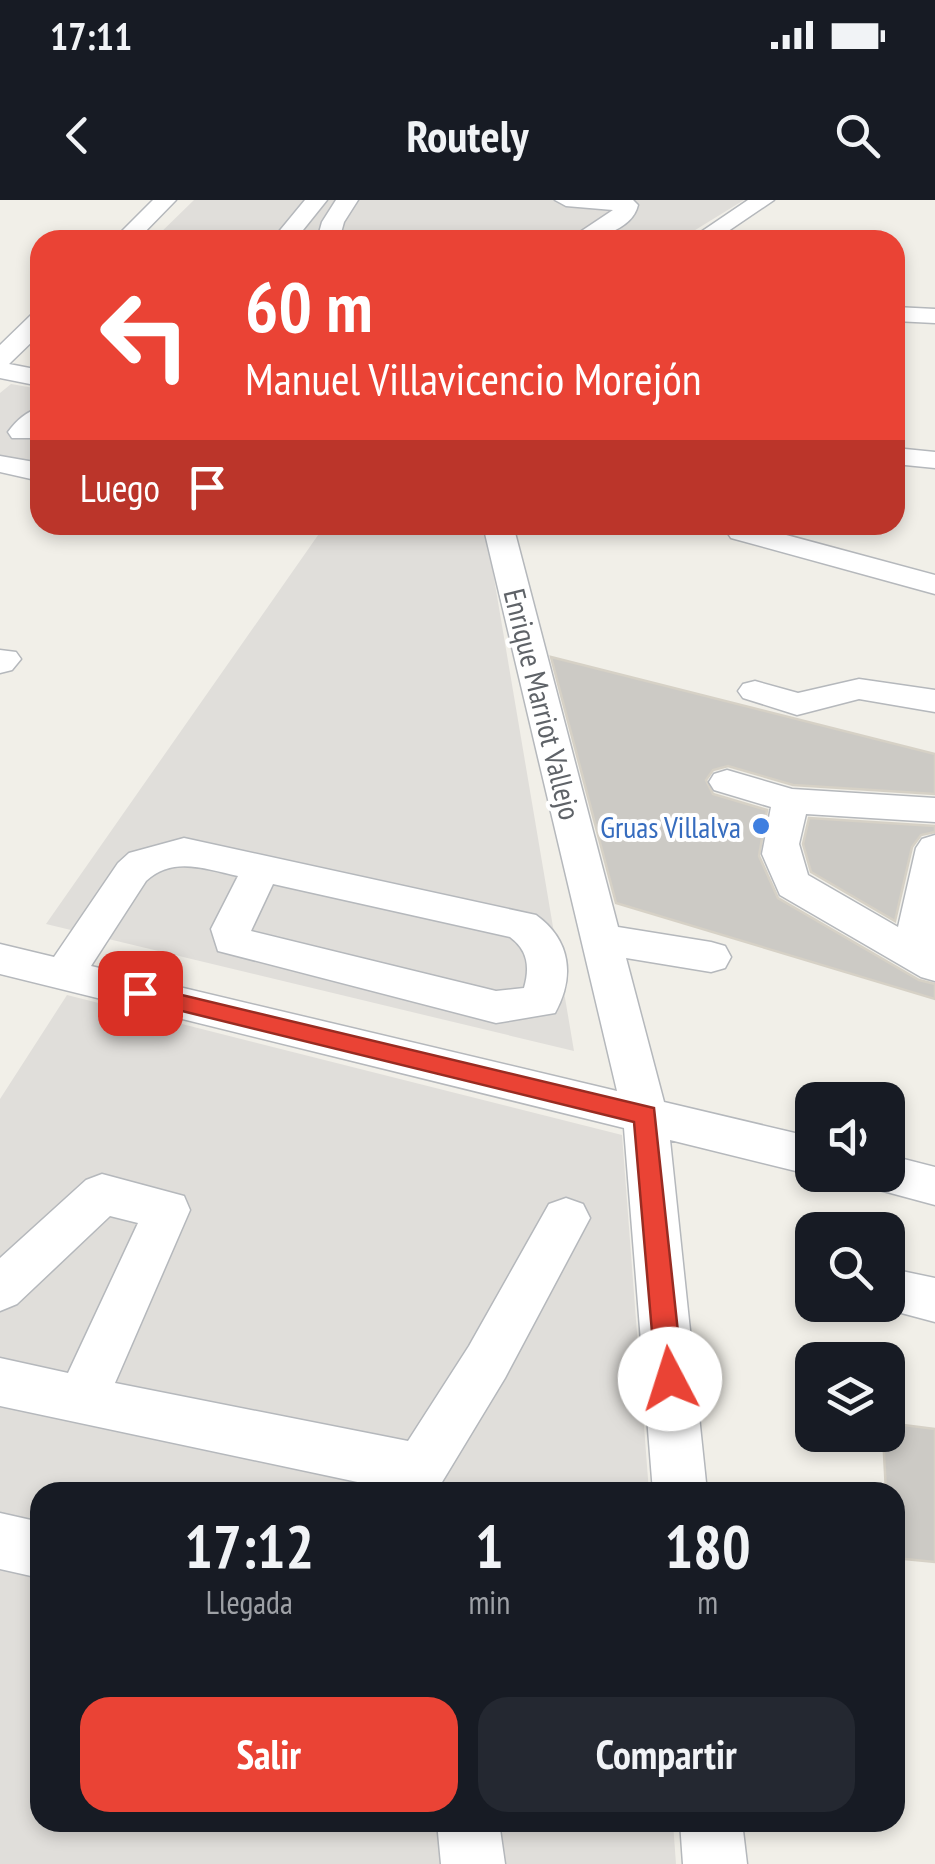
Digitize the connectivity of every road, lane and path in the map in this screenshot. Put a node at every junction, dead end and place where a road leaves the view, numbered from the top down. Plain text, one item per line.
1 (165, 200) edge
2 (316, 200) edge
3 (347, 200) edge
4 (566, 200) edge
5 (763, 200) edge
6 (134, 230) edge
7 (292, 230) edge
8 (331, 230) edge
9 (596, 230) edge
10 (716, 230) edge
11 (905, 314) edge
12 (935, 316) edge
13 (30, 330) edge
14 (0, 358) edge
15 (0, 370) edge
16 (30, 376) edge
17 (0, 390) edge
18 (30, 395) edge
19 (905, 457) edge
20 (935, 460) edge
21 (0, 464) edge
22 (30, 470) edge
23 (500, 535) edge
24 (753, 535) edge
25 (935, 585) edge
26 (755, 691) dead end
27 (935, 701) edge
28 (727, 782) dead end
29 (791, 801) junction
30 (935, 810) edge
31 (935, 848) edge
32 (261, 868) junction
33 (601, 939) junction
34 (712, 957) dead end
35 (0, 959) edge
36 (924, 959) edge
37 (63, 974) junction
38 (645, 1115) junction
39 (795, 1152) edge
40 (905, 1178) edge
41 (935, 1186) edge
42 (566, 1218) dead end
43 (0, 1289) edge
44 (0, 1382) edge
45 (82, 1400) junction
46 (412, 1481) edge
47 (679, 1482) edge
48 (0, 1542) edge
49 (30, 1548) edge
50 (469, 1832) edge
51 (712, 1832) edge
52 (473, 1864) edge
53 (715, 1864) edge

1 - 6 street
2 - 7 street
3 - 8 street
4 - 9 street
5 - 10 street
11 - 12 street
13 - 14 street
15 - 16 street
17 - 18 street
19 - 20 street
21 - 22 street
23 - 33 street, Enrique Marriot Vallejo
24 - 25 street
26 - 27 street
28 - 29 street
29 - 30 street
29 - 36 street
31 - 36 street
32 - 32 street
32 - 37 street
33 - 34 street
33 - 38 street, Enrique Marriot Vallejo
35 - 37 street
37 - 38 street
38 - 39 street
38 - 47 street, Enrique Marriot Vallejo
40 - 41 street
42 - 46 street
43 - 45 street
44 - 45 street
45 - 46 street
48 - 49 street
50 - 52 street
51 - 53 street

